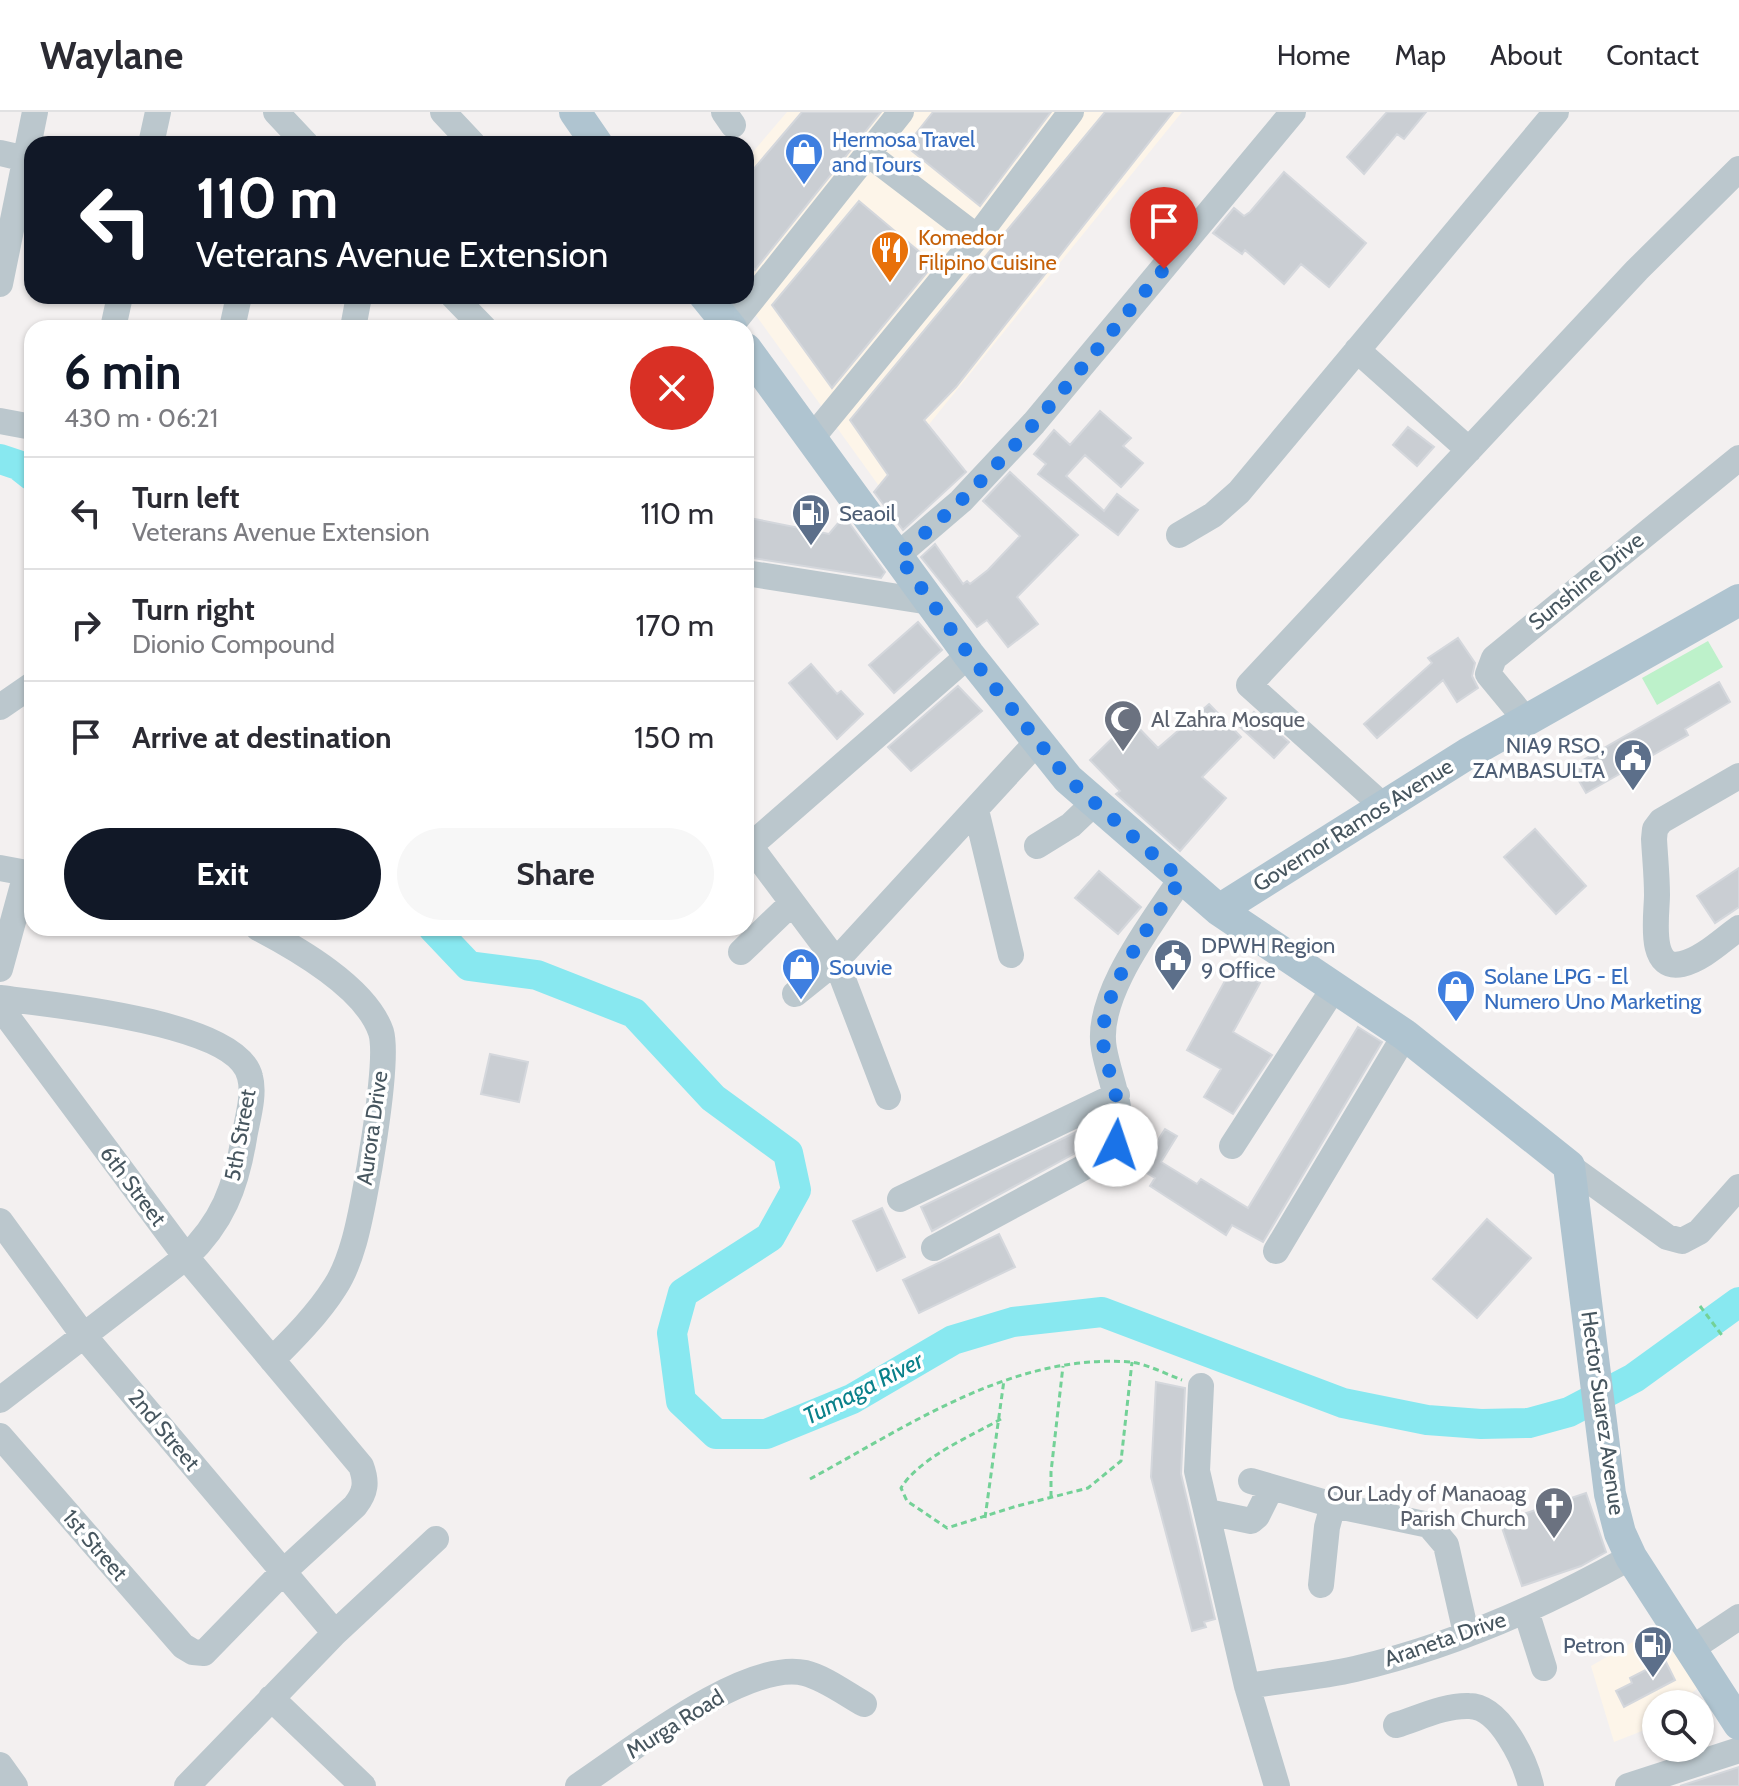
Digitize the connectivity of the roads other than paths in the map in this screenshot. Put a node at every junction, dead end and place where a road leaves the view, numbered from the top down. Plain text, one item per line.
1 (35, 112) edge
2 (158, 112) edge
3 (276, 112) edge
4 (443, 112) edge
5 (575, 112) edge
6 (901, 112) edge
7 (1071, 112) edge
8 (1293, 112) edge
9 (1556, 112) edge
10 (153, 136) edge
11 (298, 136) edge
12 (466, 136) edge
13 (592, 136) edge
14 (867, 153) junction
15 (13, 156) edge
16 (1739, 169) edge
17 (977, 237) junction
18 (0, 284) edge
19 (460, 304) edge
20 (712, 304) edge
21 (473, 320) edge
22 (725, 320) edge
23 (746, 320) edge
24 (1357, 350) junction
25 (754, 359) edge
26 (0, 421) edge
27 (24, 426) edge
28 (811, 439) junction
29 (1469, 450) junction
30 (1739, 458) edge
31 (1179, 535) dead end
32 (898, 555) junction
33 (754, 581) edge
34 (1739, 600) edge
35 (930, 602) junction
36 (969, 655) junction
37 (24, 690) edge
38 (0, 707) edge
39 (1526, 720) junction
40 (1037, 742) junction
41 (1739, 776) edge
42 (1093, 804) junction
43 (1382, 805) junction
44 (976, 810) junction
45 (754, 843) edge
46 (1037, 846) dead end
47 (754, 851) edge
48 (0, 868) edge
49 (24, 873) edge
50 (1181, 879) junction
51 (24, 890) edge
52 (792, 903) junction
53 (1219, 910) junction
54 (1739, 928) edge
55 (271, 936) edge
56 (741, 952) dead end
57 (1011, 955) dead end
58 (836, 961) junction
59 (0, 969) edge
60 (1334, 988) junction
61 (795, 994) dead end
62 (0, 998) edge
63 (0, 1007) edge
64 (1405, 1035) junction
65 (1117, 1095) junction
66 (888, 1097) dead end
67 (1232, 1146) dead end
68 (1569, 1166) junction
69 (1739, 1187) edge
70 (900, 1199) dead end
71 (0, 1221) edge
72 (934, 1248) dead end
73 (1276, 1251) dead end
74 (186, 1257) junction
75 (84, 1336) junction
76 (272, 1360) junction
77 (1201, 1386) road end
78 (0, 1400) edge
79 (0, 1436) edge
80 (1333, 1505) junction
81 (1208, 1512) junction
82 (436, 1539) dead end
83 (1631, 1557) junction
84 (283, 1572) junction
85 (1321, 1585) dead end
86 (1526, 1611) junction
87 (1739, 1617) edge
88 (335, 1633) junction
89 (1466, 1633) junction
90 (1691, 1649) junction
91 (1544, 1668) dead end
92 (1247, 1686) junction
93 (271, 1698) junction
94 (864, 1704) dead end
95 (1739, 1724) edge
96 (1396, 1725) dead end
97 (1739, 1750) edge
98 (0, 1765) edge
99 (15, 1786) edge
100 (187, 1786) edge
101 (363, 1786) edge
102 (578, 1786) edge
103 (1277, 1786) edge
104 (1531, 1786) edge
105 (1628, 1786) edge

1 - 15 street
2 - 10 street
3 - 11 street
4 - 12 street
5 - 13 main road
6 - 14 street
7 - 17 street
8 - 32 street
9 - 24 street
14 - 17 street
14 - 23 street
15 - 18 street
16 - 29 street
17 - 28 street
19 - 21 street
20 - 22 main road
24 - 29 street
24 - 31 street
25 - 28 main road
26 - 27 street
28 - 32 main road
29 - 43 street
30 - 39 street, Sunshine Drive
32 - 35 main road
33 - 35 street
34 - 39 main road, Governor Ramos Avenue
35 - 36 main road
36 - 40 main road
36 - 45 street
37 - 38 street
39 - 43 main road, Governor Ramos Avenue
40 - 42 main road
40 - 44 street
41 - 54 street
42 - 46 street
42 - 50 main road
43 - 53 main road, Governor Ramos Avenue
44 - 57 street
44 - 58 street
47 - 52 street
48 - 49 street
50 - 53 main road
50 - 65 street
51 - 59 street
52 - 56 street
52 - 58 street
53 - 60 main road
55 - 76 street, Aurora Drive
58 - 61 street
58 - 66 street
60 - 64 main road
60 - 67 street
62 - 74 street, 5th Street
63 - 74 street, 6th Street
64 - 68 main road
64 - 73 street
65 - 70 street
65 - 72 street
68 - 69 street
68 - 83 main road, Hector Suarez Avenue
71 - 75 street, 2nd Street
74 - 75 street
74 - 76 street, 6th Street
75 - 78 street
75 - 84 street, 2nd Street
76 - 84 street, 6th Street
77 - 81 street
79 - 84 street, 1st Street
80 - 81 street
80 - 85 street
80 - 89 street
81 - 92 street
82 - 88 street
83 - 86 street, Araneta Drive
83 - 90 main road, Hector Suarez Avenue
84 - 88 street, 2nd Street
86 - 89 street, Araneta Drive
86 - 91 street
87 - 90 street
88 - 93 street
89 - 92 street, Araneta Drive
90 - 95 main road, Hector Suarez Avenue
92 - 103 street
93 - 100 street
93 - 101 street
94 - 102 street, Murga Road
96 - 104 street
97 - 105 street
98 - 99 street

